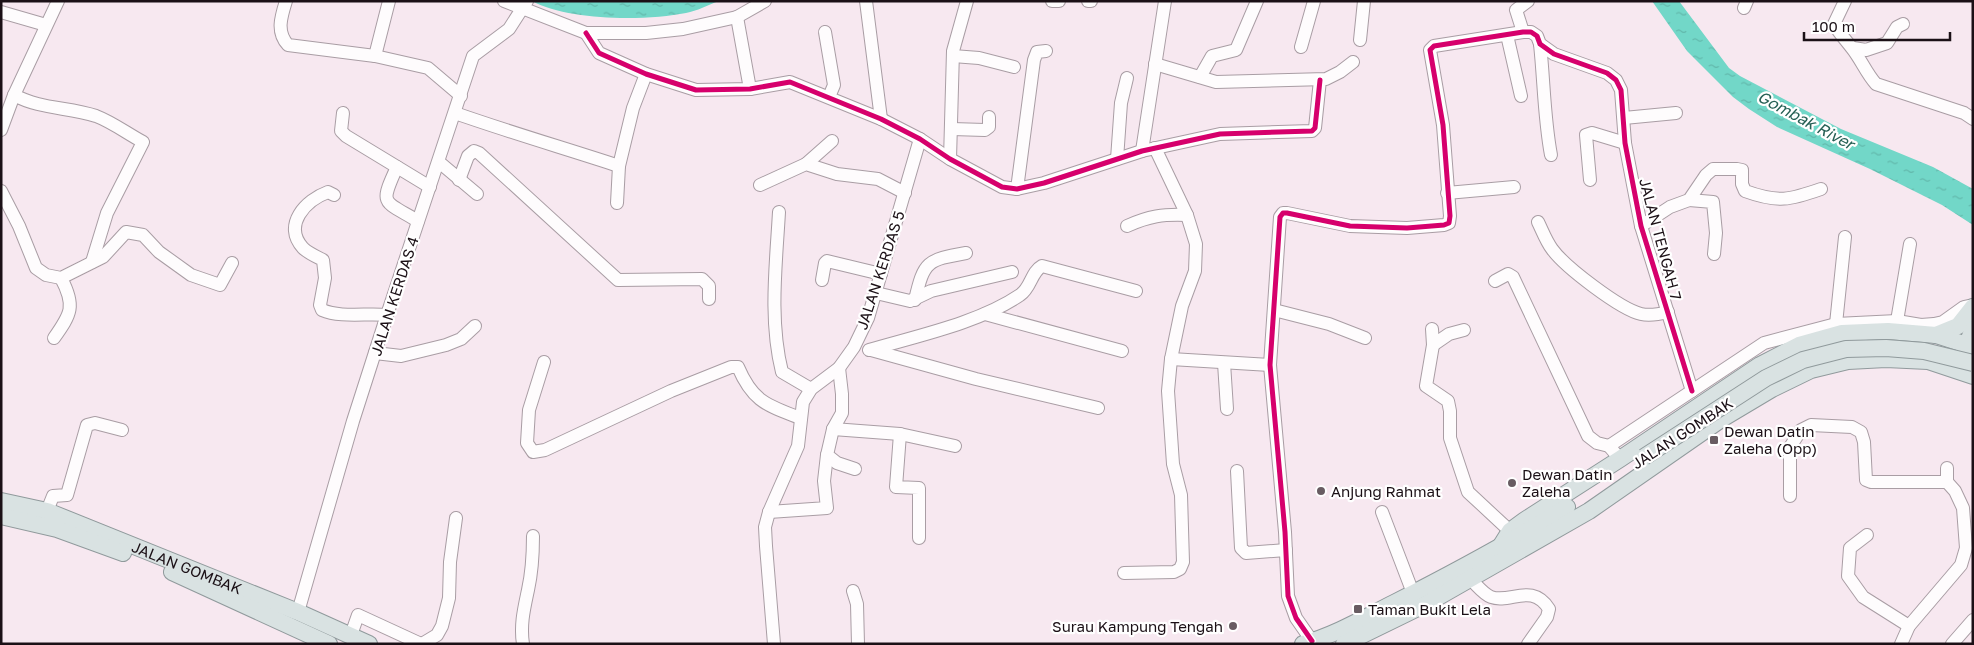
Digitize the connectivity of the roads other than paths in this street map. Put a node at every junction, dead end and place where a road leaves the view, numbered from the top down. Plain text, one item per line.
1 (58, 1) edge
2 (286, 1) edge
3 (389, 1) edge
4 (504, 1) edge
5 (765, 1) edge
6 (866, 1) edge
7 (967, 1) edge
8 (1052, 1) edge
9 (1059, 1) edge
10 (1166, 1) edge
11 (1258, 1) edge
12 (1314, 1) edge
13 (1364, 1) edge
14 (1528, 1) edge
15 (1845, 1) edge
16 (526, 5) edge
17 (1514, 6) edge
18 (1, 12) edge
19 (736, 17) junction
20 (1903, 24) dead end
21 (46, 26) junction
22 (825, 32) dead end
23 (1524, 32) junction
24 (586, 33) junction
25 (1507, 35) junction
26 (1360, 40) dead end
27 (1540, 44) junction
28 (1301, 47) dead end
29 (1852, 48) junction
30 (1046, 51) dead end
31 (374, 56) junction
32 (953, 56) junction
33 (1352, 62) dead end
34 (1156, 64) junction
35 (1014, 67) dead end
36 (646, 74) junction
37 (1200, 77) junction
38 (1127, 78) dead end
39 (1320, 80) junction
40 (750, 89) junction
41 (14, 95) junction
42 (461, 96) junction
43 (1521, 96) dead end
44 (829, 98) junction
45 (1676, 113) dead end
46 (343, 114) dead end
47 (455, 114) junction
48 (989, 117) dead end
49 (1624, 118) junction
50 (1973, 119) edge
51 (882, 120) junction
52 (952, 129) junction
53 (1, 130) edge
54 (920, 139) junction
55 (832, 141) dead end
56 (1625, 143) junction
57 (1155, 148) junction
58 (1142, 151) junction
59 (1551, 155) dead end
60 (950, 159) junction
61 (1117, 159) junction
62 (439, 162) junction
63 (806, 164) junction
64 (619, 166) junction
65 (397, 167) junction
66 (460, 180) junction
67 (1590, 180) dead end
68 (760, 185) dead end
69 (1514, 186) dead end
70 (430, 187) junction
71 (1017, 189) junction
72 (1822, 189) dead end
73 (1, 191) edge
74 (905, 193) junction
75 (1447, 193) junction
76 (334, 194) dead end
77 (477, 194) dead end
78 (1689, 200) junction
79 (617, 203) dead end
80 (779, 212) dead end
81 (1187, 215) junction
82 (418, 221) junction
83 (1538, 222) dead end
84 (1127, 226) dead end
85 (1642, 226) junction
86 (1845, 237) dead end
87 (1910, 244) dead end
88 (966, 253) dead end
89 (1714, 254) dead end
90 (92, 262) junction
91 (232, 263) dead end
92 (1012, 272) dead end
93 (881, 274) junction
94 (61, 278) junction
95 (822, 280) dead end
96 (1495, 281) dead end
97 (1136, 291) dead end
98 (876, 293) junction
99 (709, 299) dead end
100 (915, 300) junction
101 (1973, 306) edge
102 (1274, 310) junction
103 (1668, 312) junction
104 (387, 314) junction
105 (985, 314) junction
106 (1897, 321) junction
107 (1836, 324) junction
108 (475, 326) dead end
109 (1432, 329) dead end
110 (1973, 329) edge
111 (1464, 330) dead end
112 (1936, 335) junction
113 (54, 338) dead end
114 (1365, 338) dead end
115 (1432, 345) junction
116 (854, 346) junction
117 (1969, 346) edge
118 (869, 350) junction
119 (1122, 351) dead end
120 (375, 353) junction
121 (1171, 359) junction
122 (1928, 361) junction
123 (544, 362) dead end
124 (1224, 363) junction
125 (1270, 366) junction
126 (839, 368) junction
127 (1969, 370) edge
128 (811, 389) junction
129 (1692, 390) junction
130 (1098, 408) dead end
131 (1227, 409) dead end
132 (800, 418) junction
133 (833, 429) junction
134 (122, 430) dead end
135 (900, 434) junction
136 (955, 446) dead end
137 (1608, 446) junction
138 (827, 455) junction
139 (1620, 459) junction
140 (1947, 468) dead end
141 (855, 469) dead end
142 (1237, 472) dead end
143 (1947, 482) junction
144 (1790, 496) dead end
145 (1, 501) edge
146 (47, 511) junction
147 (769, 512) junction
148 (1382, 512) dead end
149 (1, 516) edge
150 (456, 518) dead end
151 (1510, 531) junction
152 (1867, 535) dead end
153 (533, 536) dead end
154 (919, 538) dead end
155 (1500, 546) junction
156 (1286, 550) junction
157 (1124, 573) dead end
158 (1470, 579) junction
159 (853, 591) dead end
160 (1413, 593) junction
161 (298, 612) junction
162 (1973, 620) edge
163 (1909, 626) junction
164 (351, 636) junction
165 (1308, 643) edge
166 (1348, 643) edge
167 (329, 644) edge
168 (369, 644) edge
169 (421, 644) edge
170 (523, 644) edge
171 (774, 644) edge
172 (858, 644) edge
173 (1528, 644) edge
174 (1901, 644) edge
175 (1952, 644) edge

1 - 21 street
2 - 31 street
3 - 31 street
4 - 16 street
5 - 19 street
6 - 51 street
7 - 32 street
8 - 9 street
10 - 34 street
11 - 37 street
12 - 28 street
13 - 26 street
14 - 17 street
15 - 29 street
16 - 24 street
16 - 42 street, JALAN KERDAS 4
17 - 23 street
18 - 21 street
19 - 24 street
19 - 40 street
20 - 29 street
21 - 41 street
22 - 44 street
23 - 25 street
23 - 27 street, JALAN TENGAH 7
24 - 36 street
25 - 43 street
25 - 75 street
27 - 49 street, JALAN TENGAH 7
27 - 59 street
29 - 50 street
30 - 71 street
31 - 42 street
32 - 35 street
32 - 52 street
33 - 39 street
34 - 37 street
34 - 58 street
36 - 40 street
36 - 64 street
37 - 39 street
38 - 61 street
39 - 57 street
40 - 44 street
41 - 53 street
41 - 90 street
42 - 47 street, JALAN KERDAS 4
44 - 51 street
45 - 49 street
46 - 65 street
47 - 62 street, JALAN KERDAS 4
47 - 64 street
48 - 52 street
49 - 56 street, JALAN TENGAH 7
51 - 54 street
52 - 60 street
54 - 60 street
54 - 74 street, JALAN KERDAS 5
55 - 63 street
56 - 67 street
56 - 85 street, JALAN TENGAH 7
57 - 58 street
57 - 81 street
58 - 61 street
60 - 71 street
61 - 71 street
62 - 66 street
62 - 70 street, JALAN KERDAS 4
63 - 68 street
63 - 74 street
64 - 79 street
65 - 70 street
65 - 82 street
66 - 77 street
66 - 99 street
69 - 75 street
70 - 82 street, JALAN KERDAS 4
72 - 78 street
73 - 94 street
74 - 93 street, JALAN KERDAS 5
75 - 102 street
76 - 104 street
78 - 85 street
78 - 89 street
80 - 128 street
81 - 84 street
81 - 121 street
82 - 104 street, JALAN KERDAS 4
83 - 103 street
85 - 103 street, JALAN TENGAH 7
86 - 107 street
87 - 106 street
88 - 100 street
90 - 91 street
90 - 94 street
92 - 100 street
93 - 95 street
93 - 98 street, JALAN KERDAS 5
94 - 113 street
96 - 137 street
97 - 105 street
98 - 100 street
98 - 116 street, JALAN KERDAS 5
101 - 106 street
101 - 112 main road
102 - 114 street
102 - 125 street
103 - 129 street, JALAN TENGAH 7
104 - 120 street, JALAN KERDAS 4
105 - 118 street
105 - 119 street
106 - 107 street
107 - 129 street
108 - 120 street
109 - 115 street
110 - 117 main road
111 - 115 street
112 - 117 main road
112 - 122 main road
112 - 139 main road
115 - 151 street
116 - 118 street
116 - 126 street, JALAN KERDAS 5
117 - 127 main road
118 - 130 street
120 - 161 street, JALAN KERDAS 4
121 - 124 street
121 - 157 street
122 - 127 main road, JALAN GOMBAK
122 - 158 main road, JALAN GOMBAK
123 - 132 street
124 - 125 street
124 - 131 street
125 - 156 street
126 - 128 street, JALAN KERDAS 5
126 - 133 street
127 - 155 main road, JALAN GOMBAK, bridge
128 - 132 street, JALAN KERDAS 5
129 - 137 street
132 - 147 street, JALAN KERDAS 5
133 - 135 street
133 - 138 street
134 - 146 street
135 - 136 street
135 - 154 street
137 - 139 street
138 - 141 street
138 - 147 street
139 - 151 main road
140 - 143 street
142 - 156 street
143 - 144 street
143 - 163 street
145 - 146 main road, JALAN GOMBAK
146 - 161 main road, JALAN GOMBAK
147 - 171 street, JALAN KERDAS 5
148 - 160 street
149 - 167 main road, JALAN GOMBAK
150 - 169 street
151 - 155 main road
152 - 163 street
153 - 170 street
155 - 160 main road, JALAN GOMBAK
156 - 165 street
158 - 166 main road, JALAN GOMBAK
158 - 173 street
159 - 172 street
160 - 165 main road, JALAN GOMBAK
161 - 164 main road, JALAN GOMBAK
162 - 175 street
163 - 174 street
164 - 168 main road, JALAN GOMBAK
164 - 169 street

